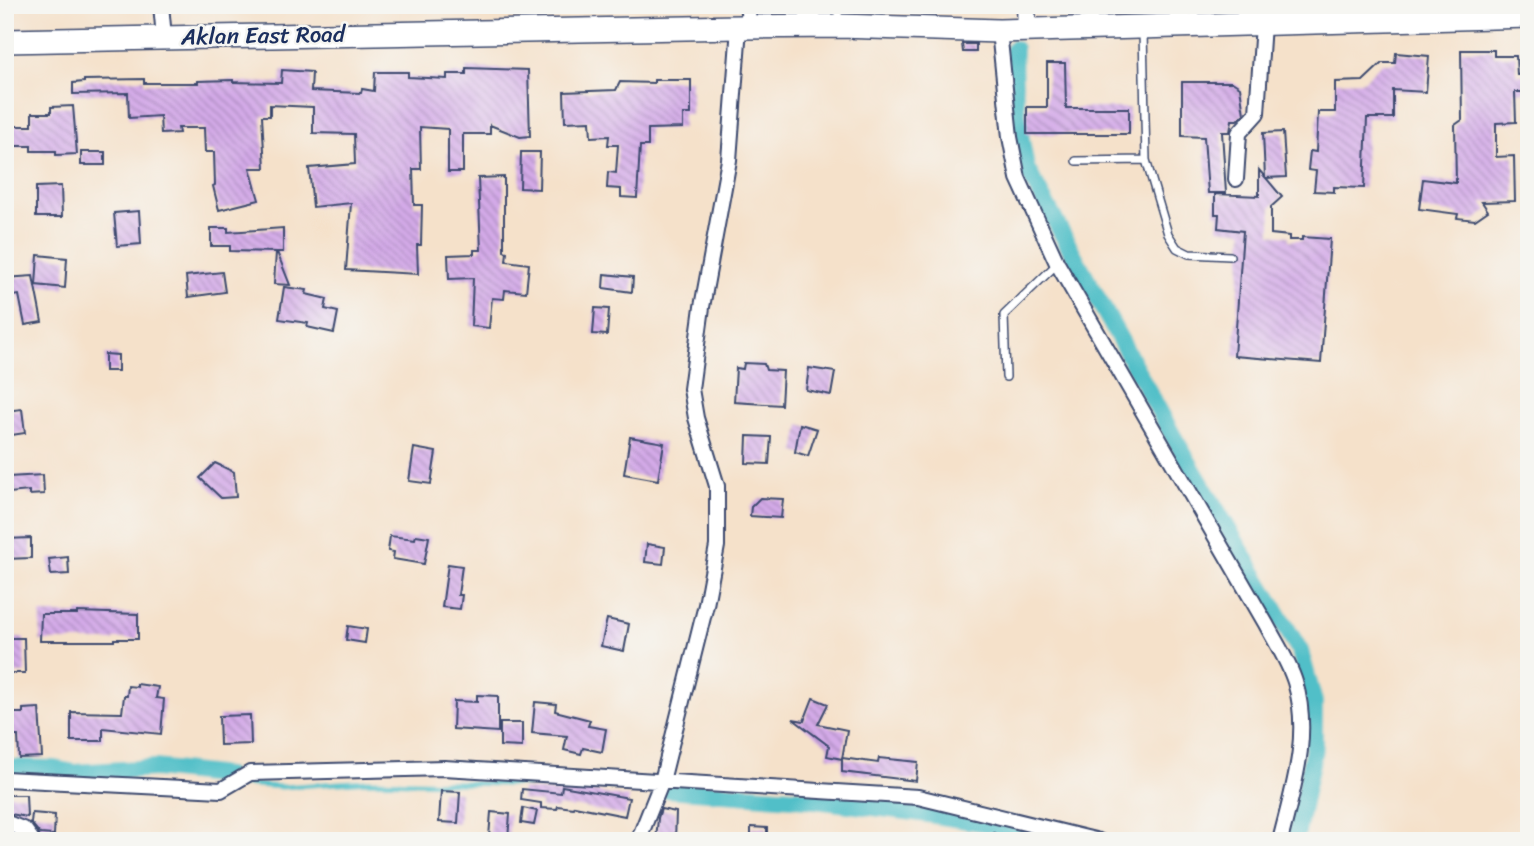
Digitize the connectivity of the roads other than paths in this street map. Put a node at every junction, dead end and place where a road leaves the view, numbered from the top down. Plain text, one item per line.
1 (162, 5) edge
2 (1026, 5) edge
3 (1514, 13) edge
4 (839, 16) edge
5 (745, 20) edge
6 (1263, 24) junction
7 (1143, 27) junction
8 (999, 31) junction
9 (1027, 31) junction
10 (164, 37) junction
11 (5, 41) edge
12 (1146, 160) junction
13 (1076, 161) dead end
14 (1236, 179) dead end
15 (1230, 257) dead end
16 (1058, 263) junction
17 (1006, 377) dead end
18 (5, 779) edge
19 (662, 781) junction
20 (5, 822) edge
21 (33, 841) edge
22 (638, 841) edge
23 (1100, 841) edge
24 (1280, 841) edge

1 - 10 street
2 - 9 street
3 - 6 main road, Aklan East Road
4 - 5 main road, Aklan East Road
4 - 8 main road, Aklan East Road
5 - 10 main road, Aklan East Road
5 - 19 street
6 - 7 main road, Aklan East Road
6 - 14 street
7 - 9 main road, Aklan East Road
7 - 12 lane
8 - 9 main road, Aklan East Road
8 - 16 street
10 - 11 main road, Aklan East Road
12 - 13 lane
12 - 15 lane
16 - 17 lane
16 - 24 street
18 - 19 street
19 - 22 street
19 - 23 street
20 - 21 street

